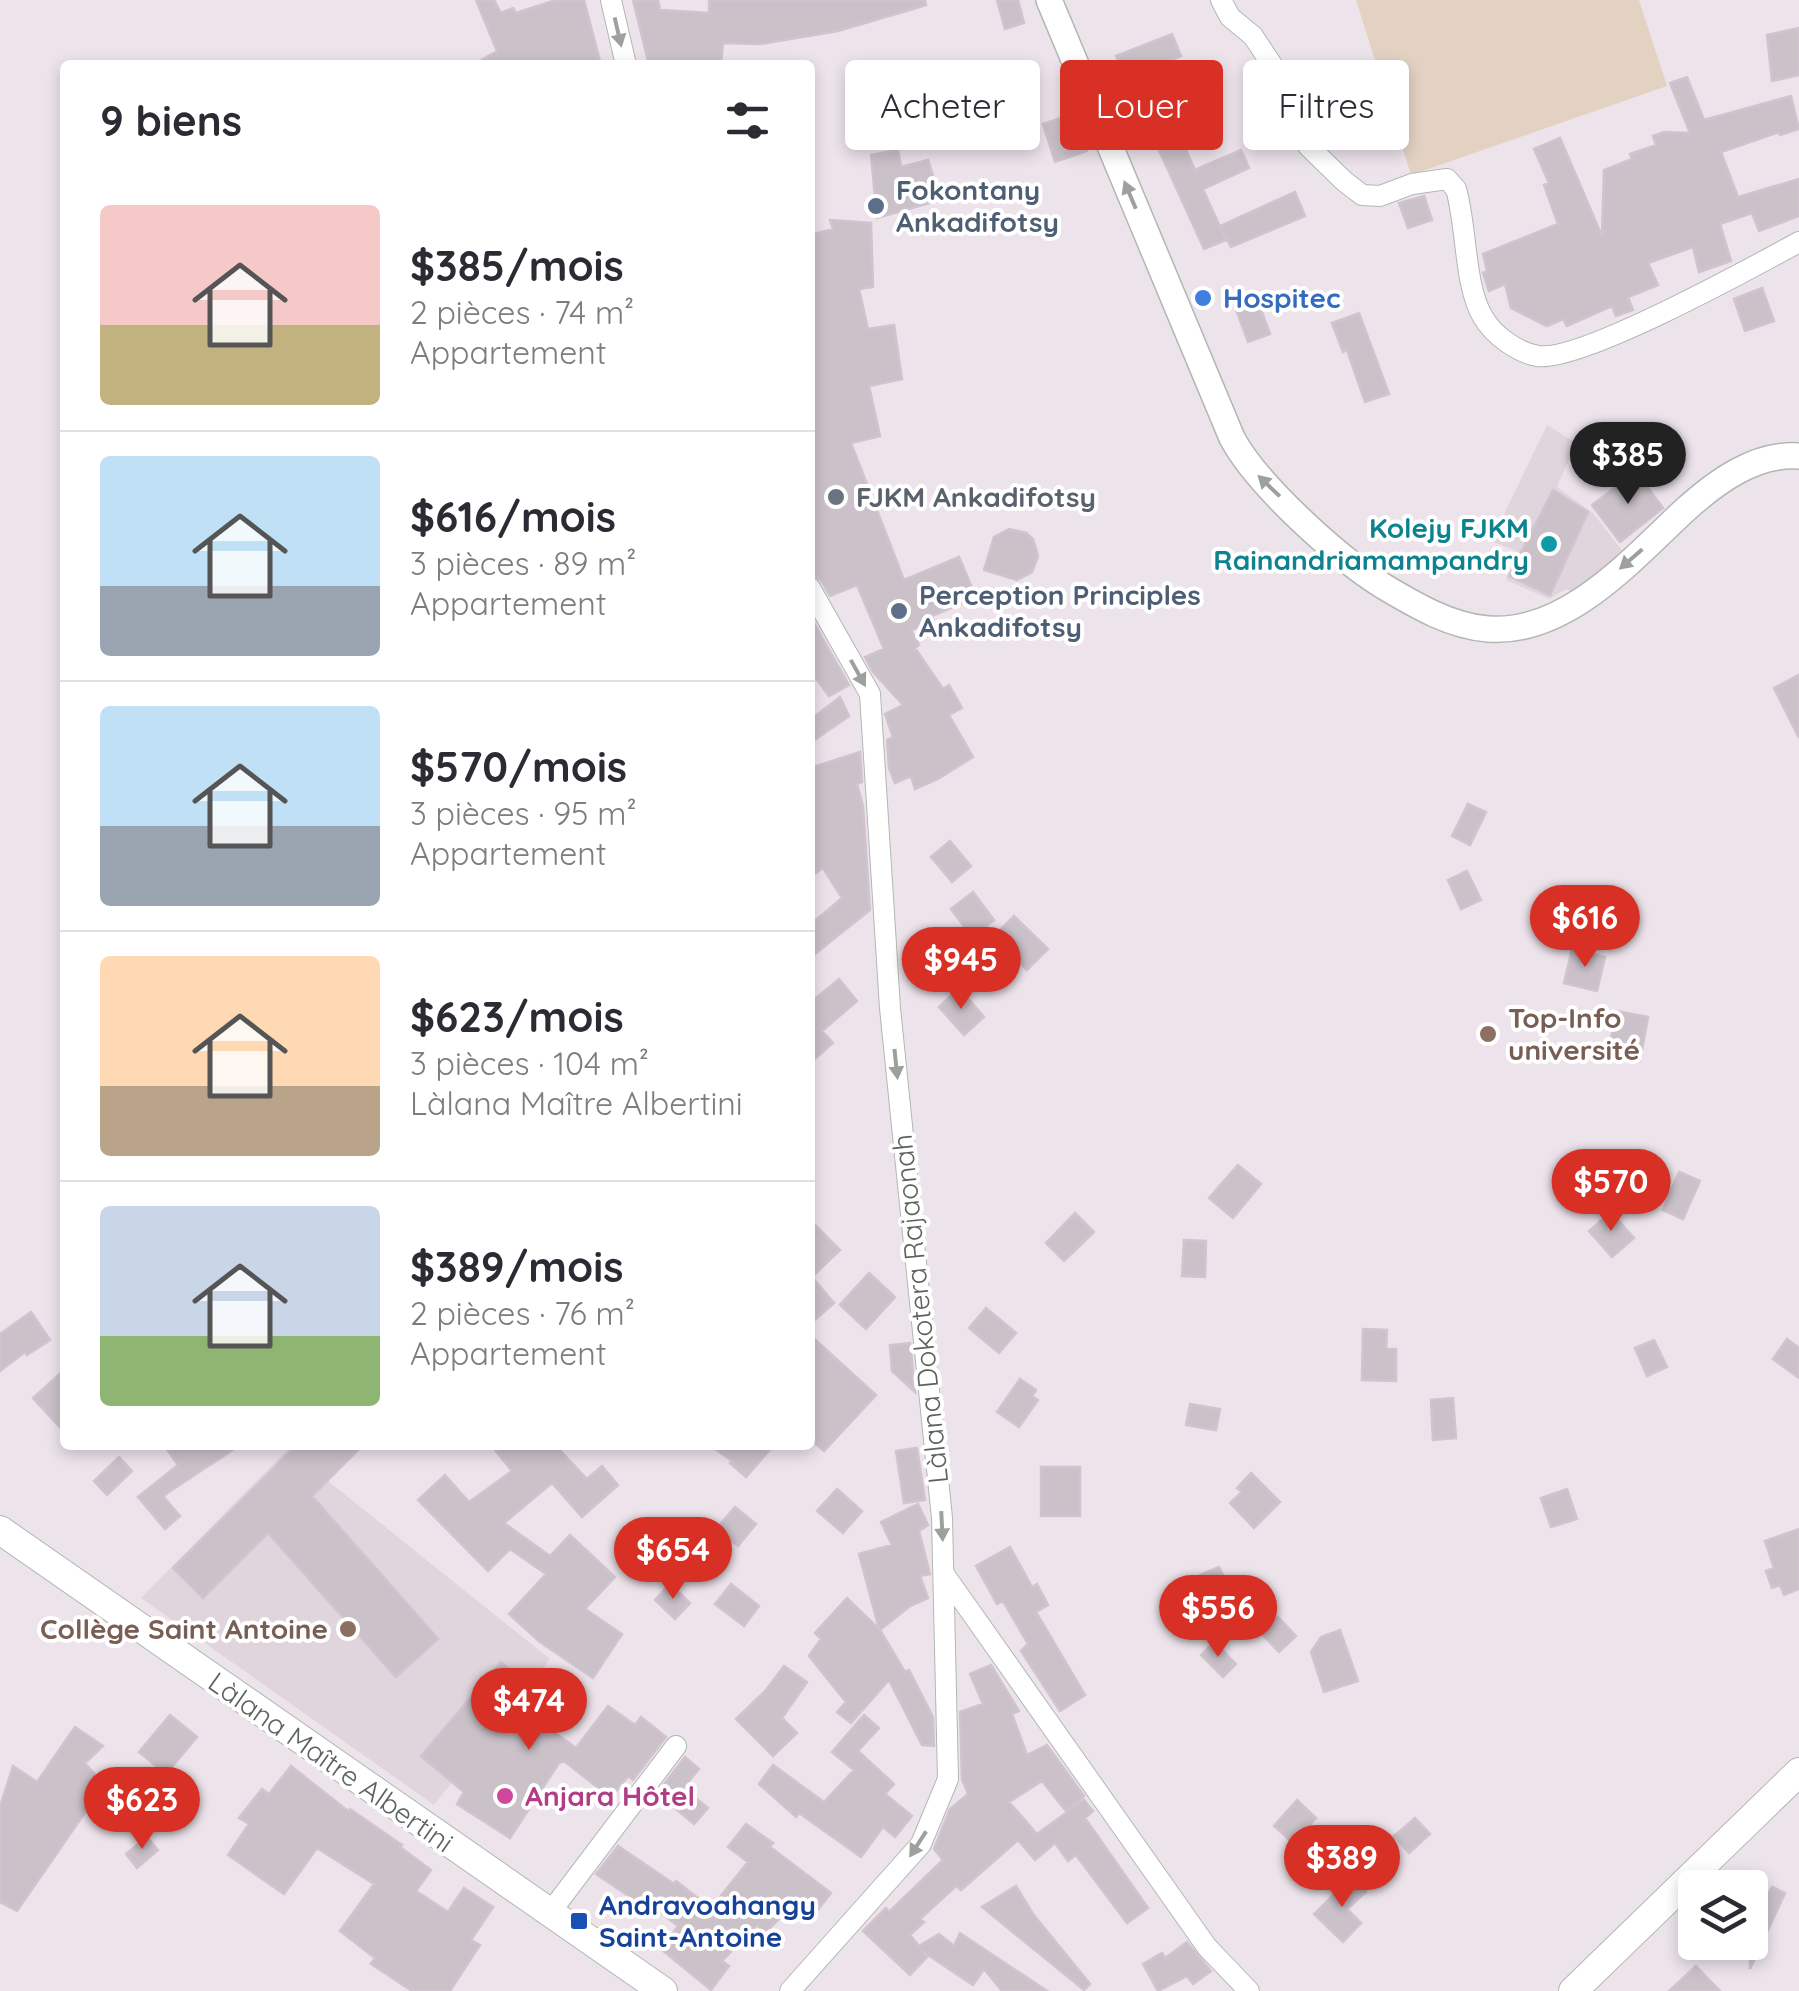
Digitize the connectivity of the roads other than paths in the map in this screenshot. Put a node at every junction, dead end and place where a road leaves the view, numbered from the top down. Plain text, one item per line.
1 (611, 0) edge
2 (1049, 0) edge
3 (1221, 0) edge
4 (625, 60) edge
5 (1799, 242) edge
6 (1799, 456) edge
7 (815, 597) edge
8 (0, 1530) edge
9 (944, 1574) junction
10 (676, 1746) dead end
11 (1799, 1772) edge
12 (549, 1914) junction
13 (663, 1991) edge
14 (790, 1991) edge
15 (1249, 1991) edge
16 (1573, 1991) edge

1 -> 4 street
6 -> 2 street
3 - 5 street
7 -> 9 street, Làlana Dokotera Rajaonah
8 - 12 main road, Làlana Maître Albertini
9 -> 14 street, Làlana Dokotera Rajaonah
9 - 15 street
10 - 12 street
11 - 16 main road
12 - 13 main road, Làlana Maître Albertini

